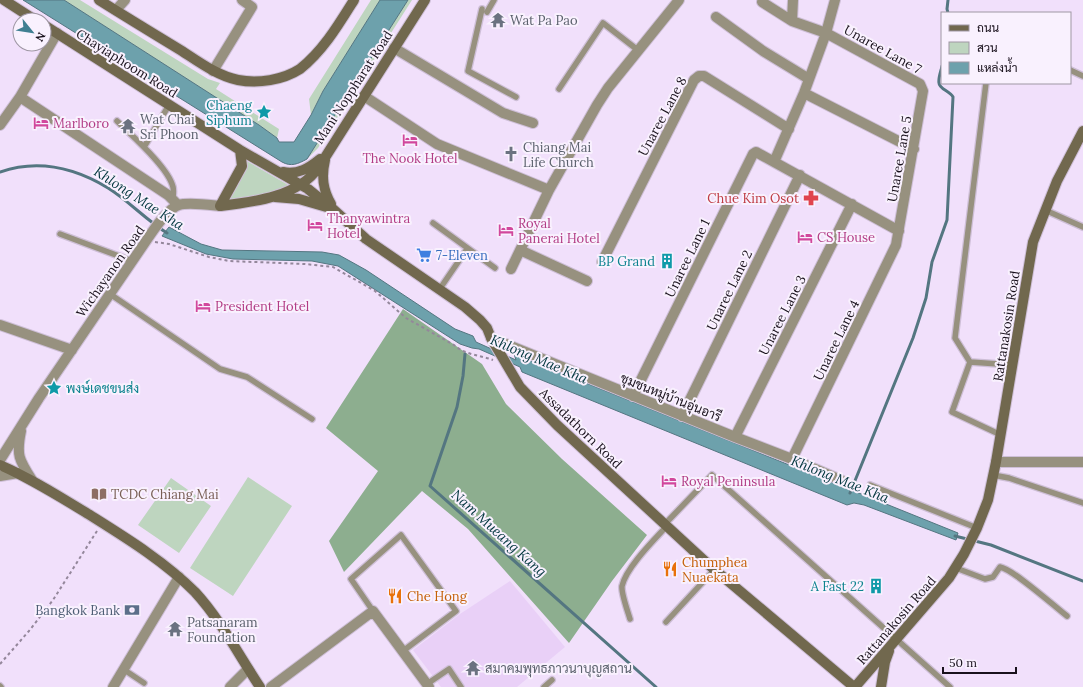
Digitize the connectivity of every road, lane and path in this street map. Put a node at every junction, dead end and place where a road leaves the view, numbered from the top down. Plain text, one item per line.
1 (4, 0) edge
2 (99, 0) edge
3 (125, 0) edge
4 (242, 0) edge
5 (354, 0) edge
6 (425, 0) edge
7 (494, 0) edge
8 (679, 0) edge
9 (793, 0) edge
10 (834, 0) edge
11 (762, 2) dead end
12 (116, 10) junction
13 (23, 12) edge
14 (716, 17) dead end
15 (792, 21) junction
16 (52, 31) edge
17 (826, 33) junction
18 (57, 34) junction
19 (394, 48) junction
20 (639, 51) junction
21 (213, 70) junction
22 (1071, 70) edge
23 (1083, 76) edge
24 (810, 79) junction
25 (986, 84) edge
26 (559, 89) dead end
27 (923, 91) joint
28 (804, 93) junction
29 (20, 96) junction
30 (364, 96) junction
31 (516, 97) dead end
32 (169, 105) junction
33 (117, 121) dead end
34 (534, 123) dead end
35 (0, 125) edge
36 (789, 129) junction
37 (1083, 131) edge
38 (144, 147) junction
39 (914, 149) junction
40 (240, 150) junction
41 (326, 153) junction
42 (774, 162) junction
43 (275, 170) junction
44 (800, 175) junction
45 (300, 184) junction
46 (549, 190) junction
47 (272, 197) junction
48 (176, 203) junction
49 (852, 204) junction
50 (220, 206) junction
51 (334, 210) junction
52 (1045, 210) junction
53 (433, 223) dead end
54 (1083, 227) edge
55 (899, 231) junction
56 (60, 234) dead end
57 (148, 238) junction
58 (467, 249) junction
59 (520, 250) junction
60 (132, 261) junction
61 (602, 262) dead end
62 (495, 268) dead end
63 (511, 268) dead end
64 (588, 281) dead end
65 (439, 290) junction
66 (110, 294) junction
67 (0, 325) edge
68 (491, 338) junction
69 (72, 350) junction
70 (970, 362) junction
71 (506, 364) junction
72 (1013, 365) junction
73 (634, 396) junction
74 (682, 416) junction
75 (312, 419) dead end
76 (22, 425) junction
77 (1001, 434) junction
78 (734, 437) junction
79 (792, 459) junction
80 (0, 460) edge
81 (996, 462) junction
82 (1083, 462) edge
83 (0, 465) edge
84 (18, 473) junction
85 (0, 476) edge
86 (993, 476) junction
87 (32, 480) junction
88 (841, 480) dead end
89 (870, 485) dead end
90 (1083, 503) edge
91 (102, 523) junction
92 (665, 526) junction
93 (976, 530) junction
94 (956, 568) junction
95 (714, 570) junction
96 (179, 577) junction
97 (373, 611) junction
98 (1067, 616) dead end
99 (630, 619) dead end
100 (666, 622) dead end
101 (894, 643) junction
102 (403, 651) junction
103 (0, 664) edge
104 (123, 669) junction
105 (248, 669) junction
106 (552, 680) dead end
107 (144, 683) dead end
108 (428, 686) edge
109 (113, 687) edge
110 (230, 687) edge
111 (260, 687) edge
112 (271, 687) edge
113 (462, 687) edge
114 (544, 687) edge
115 (855, 687) edge
116 (881, 687) edge
117 (950, 687) edge

1 - 13 street
2 - 12 street
3 - 12 street
4 - 21 street
5 - 21 street
6 - 19 street, Mani Noppharat Road
7 - 31 lane
8 - 20 street
9 - 15 street
10 - 17 street
11 - 15 street, Unaree Lane 7
12 - 21 street
14 - 24 street
15 - 17 street, Unaree Lane 7
16 - 18 street, Chayiaphoom Road
17 - 24 street
17 - 27 street, Unaree Lane 7
18 - 29 street
18 - 32 street, Chayiaphoom Road
19 - 30 street, Mani Noppharat Road
19 - 34 street
20 - 26 lane
20 - 46 street
22 - 23 lane
24 - 28 street
25 - 70 lane
27 - 39 street, Unaree Lane 5
28 - 36 street
28 - 39 street
29 - 35 street
29 - 48 street
30 - 41 street, Mani Noppharat Road
30 - 46 street
32 - 38 lane
32 - 40 street, Chayiaphoom Road
33 - 38 lane
36 - 42 street
36 - 61 street, Unaree Lane 8
37 - 52 street, Rattanakosin Road
38 - 48 lane
39 - 55 street, Unaree Lane 5
40 - 43 street, Chayiaphoom Road
40 - 50 street
41 - 43 street
41 - 45 street, Mani Noppharat Road
41 - 51 street
42 - 44 street
42 - 73 street, Unaree Lane 1
43 - 45 street, Chayiaphoom Road
44 - 49 street
44 - 74 street, Unaree Lane 2
45 - 47 street
45 - 51 street, Assadathorn Road
46 - 59 street
47 - 50 street
47 - 51 street
48 - 50 street
48 - 57 street, Wichayanon Road
49 - 55 street
49 - 78 street, Unaree Lane 3
51 - 65 street, Assadathorn Road
52 - 54 lane
52 - 72 street, Rattanakosin Road
53 - 58 lane
55 - 79 street, Unaree Lane 4
56 - 60 lane
57 - 60 street, Wichayanon Road
57 - 71 path
58 - 62 lane
58 - 65 lane
59 - 63 street
59 - 64 street
60 - 66 street, Wichayanon Road
65 - 68 street, Assadathorn Road
66 - 69 street, Wichayanon Road
66 - 75 lane
67 - 69 street
68 - 71 street, Assadathorn Road
68 - 73 street, ชุมชนหมู่บ้านอุ่นอารี
69 - 76 street, Wichayanon Road
70 - 72 lane
70 - 77 lane
71 - 92 street, Assadathorn Road
72 - 77 street, Rattanakosin Road
73 - 74 street, ชุมชนหมู่บ้านอุ่นอารี
74 - 78 street, ชุมชนหมู่บ้านอุ่นอารี
76 - 80 street, Wichayanon Road
76 - 87 street
77 - 81 street, Rattanakosin Road
78 - 79 street, ชุมชนหมู่บ้านอุ่นอารี
79 - 88 street, ชุมชนหมู่บ้านอุ่นอารี
81 - 82 street
81 - 86 street, Rattanakosin Road
83 - 84 street
84 - 85 street
84 - 87 street
86 - 90 lane
86 - 93 street, Rattanakosin Road
87 - 91 street
89 - 93 lane
91 - 96 street
91 - 103 path
92 - 95 street, Assadathorn Road
92 - 99 lane
92 - 101 lane
93 - 94 street, Rattanakosin Road
94 - 98 lane
94 - 101 street, Rattanakosin Road
95 - 100 lane
95 - 115 street, Assadathorn Road
96 - 104 street
96 - 105 street
97 - 102 street
97 - 102 lane
97 - 112 street
101 - 115 street, Rattanakosin Road
101 - 116 street
101 - 117 lane
102 - 108 street
104 - 107 lane
104 - 109 street
105 - 110 street
105 - 111 street
106 - 114 lane
108 - 113 lane

